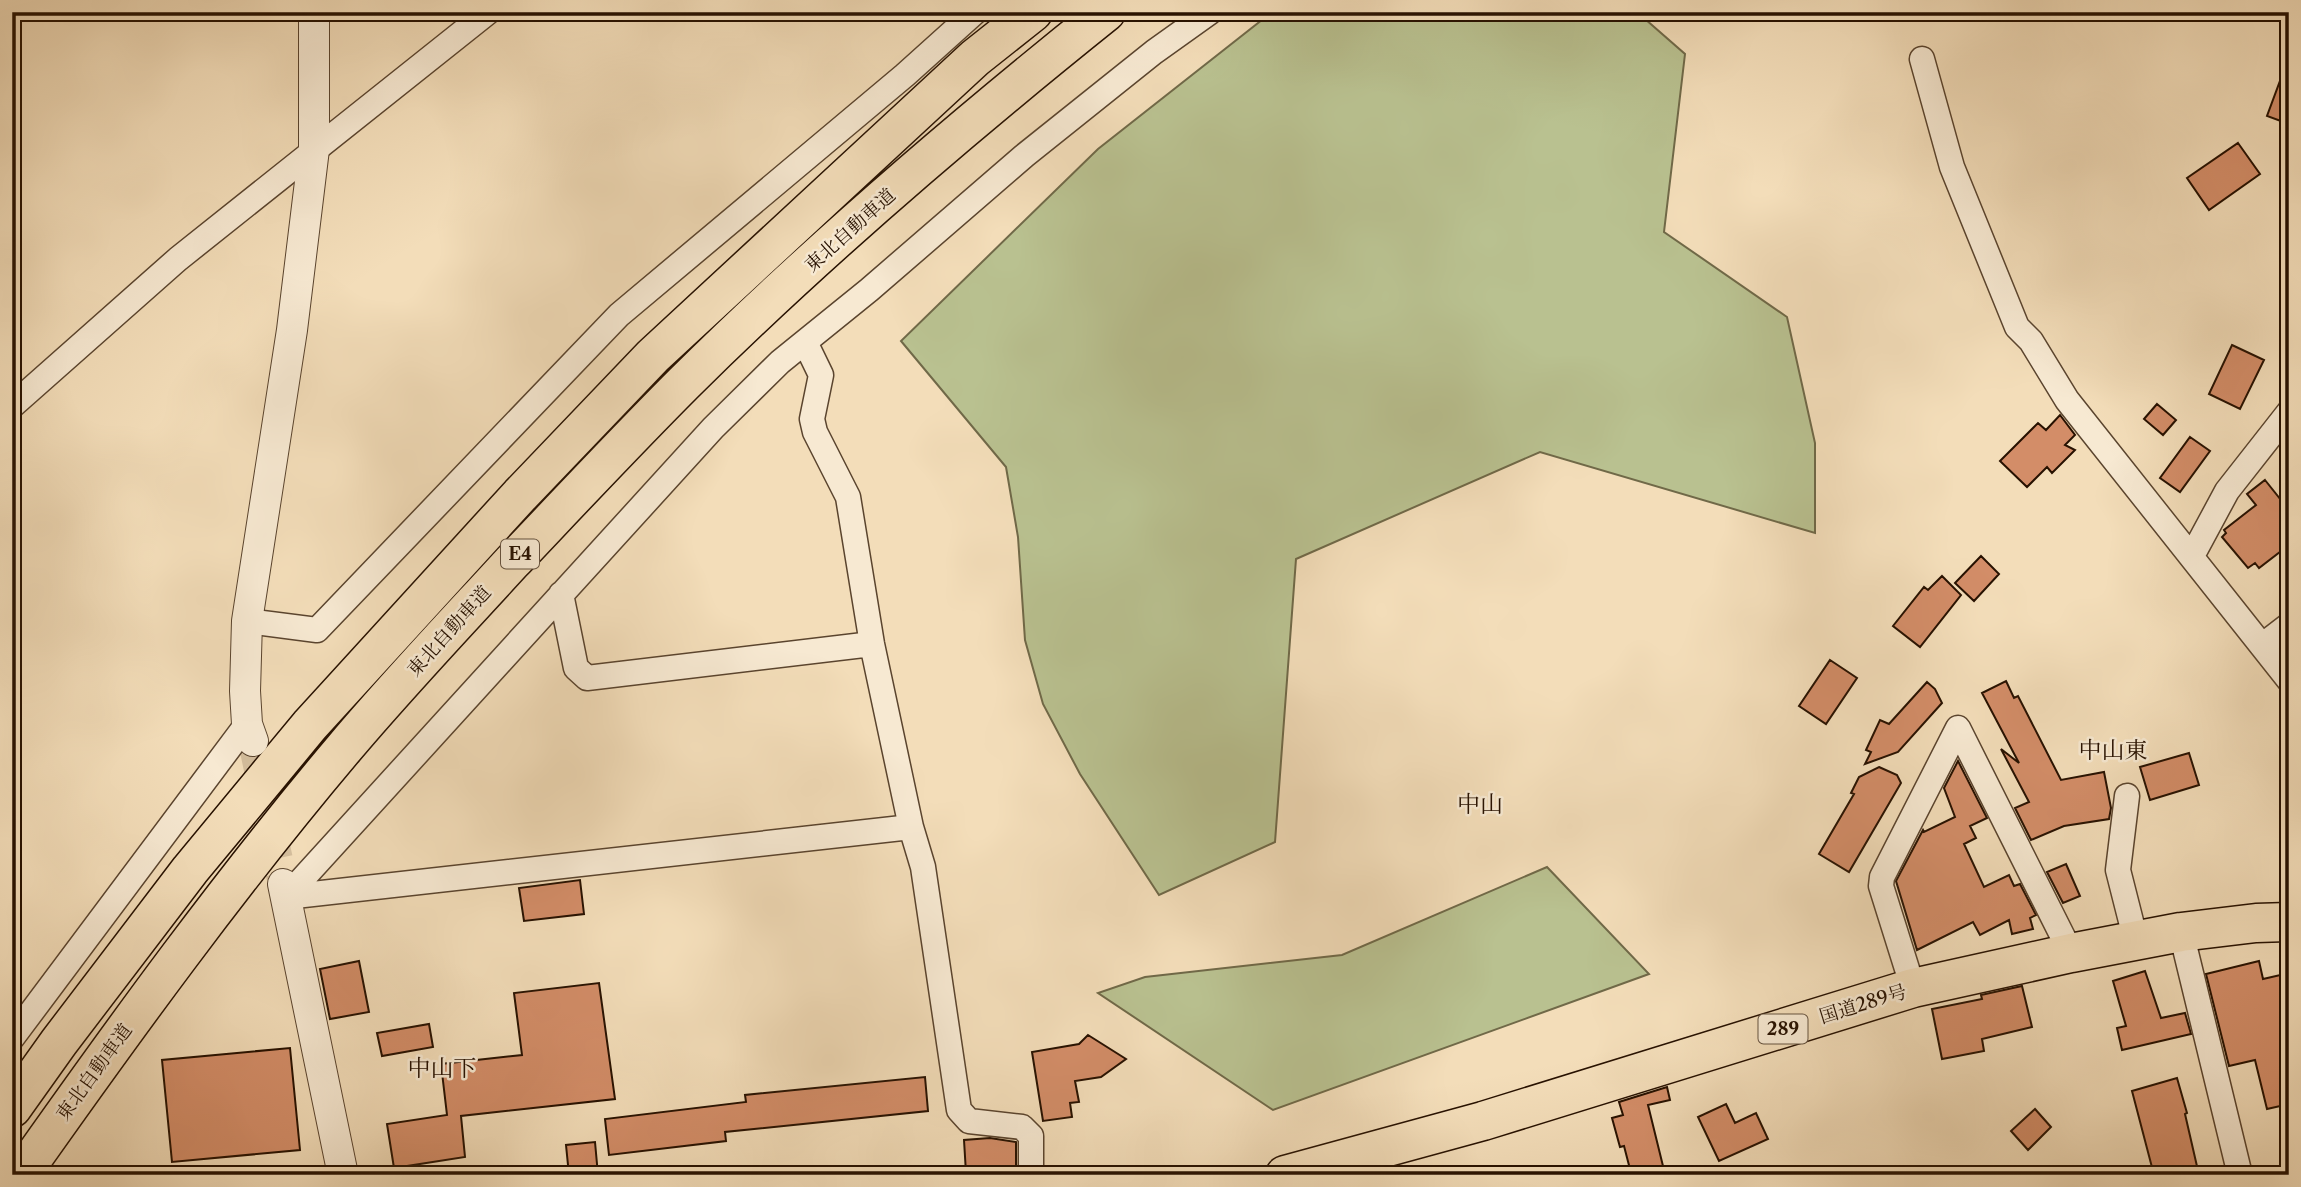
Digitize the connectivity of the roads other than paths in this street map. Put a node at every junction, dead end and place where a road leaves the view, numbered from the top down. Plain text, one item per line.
1 (314, 12) edge
2 (488, 12) edge
3 (975, 12) edge
4 (1033, 12) edge
5 (1106, 12) edge
6 (1210, 12) edge
7 (1922, 59) dead end
8 (314, 149) junction
9 (805, 342) junction
10 (12, 406) edge
11 (2289, 412) edge
12 (2192, 556) junction
13 (561, 594) junction
14 (247, 621) junction
15 (2289, 625) edge
16 (872, 644) junction
17 (2263, 646) junction
18 (2289, 680) edge
19 (250, 732) joint
20 (2127, 796) dead end
21 (911, 827) junction
22 (284, 890) junction
23 (2289, 922) edge
24 (2180, 932) junction
25 (2136, 941) junction
26 (2070, 953) junction
27 (1913, 988) junction
28 (12, 1038) edge
29 (12, 1108) edge
30 (21, 1175) edge
31 (343, 1175) edge
32 (1031, 1175) edge
33 (1285, 1175) edge
34 (2240, 1175) edge

1 - 8 street
2 - 8 street
3 - 14 street
4 - 29 highway, 東北自動車道 / E4
5 - 30 highway, 東北自動車道 / E4
6 - 9 street
7 - 12 street
8 - 10 street
8 - 14 street
9 - 13 street
9 - 16 street
11 - 12 street
12 - 17 street
13 - 16 street
13 - 22 street
14 - 19 street
15 - 17 street
16 - 21 street
17 - 18 street
19 - 28 street
20 - 25 street
21 - 22 street
21 - 32 street
22 - 31 street
23 - 24 highway, 国道289号 / 289
24 - 25 highway, 国道289号 / 289
24 - 34 street
25 - 26 highway, 国道289号 / 289
26 - 27 highway, 国道289号 / 289
26 - 27 street
27 - 33 highway, 国道289号 / 289

